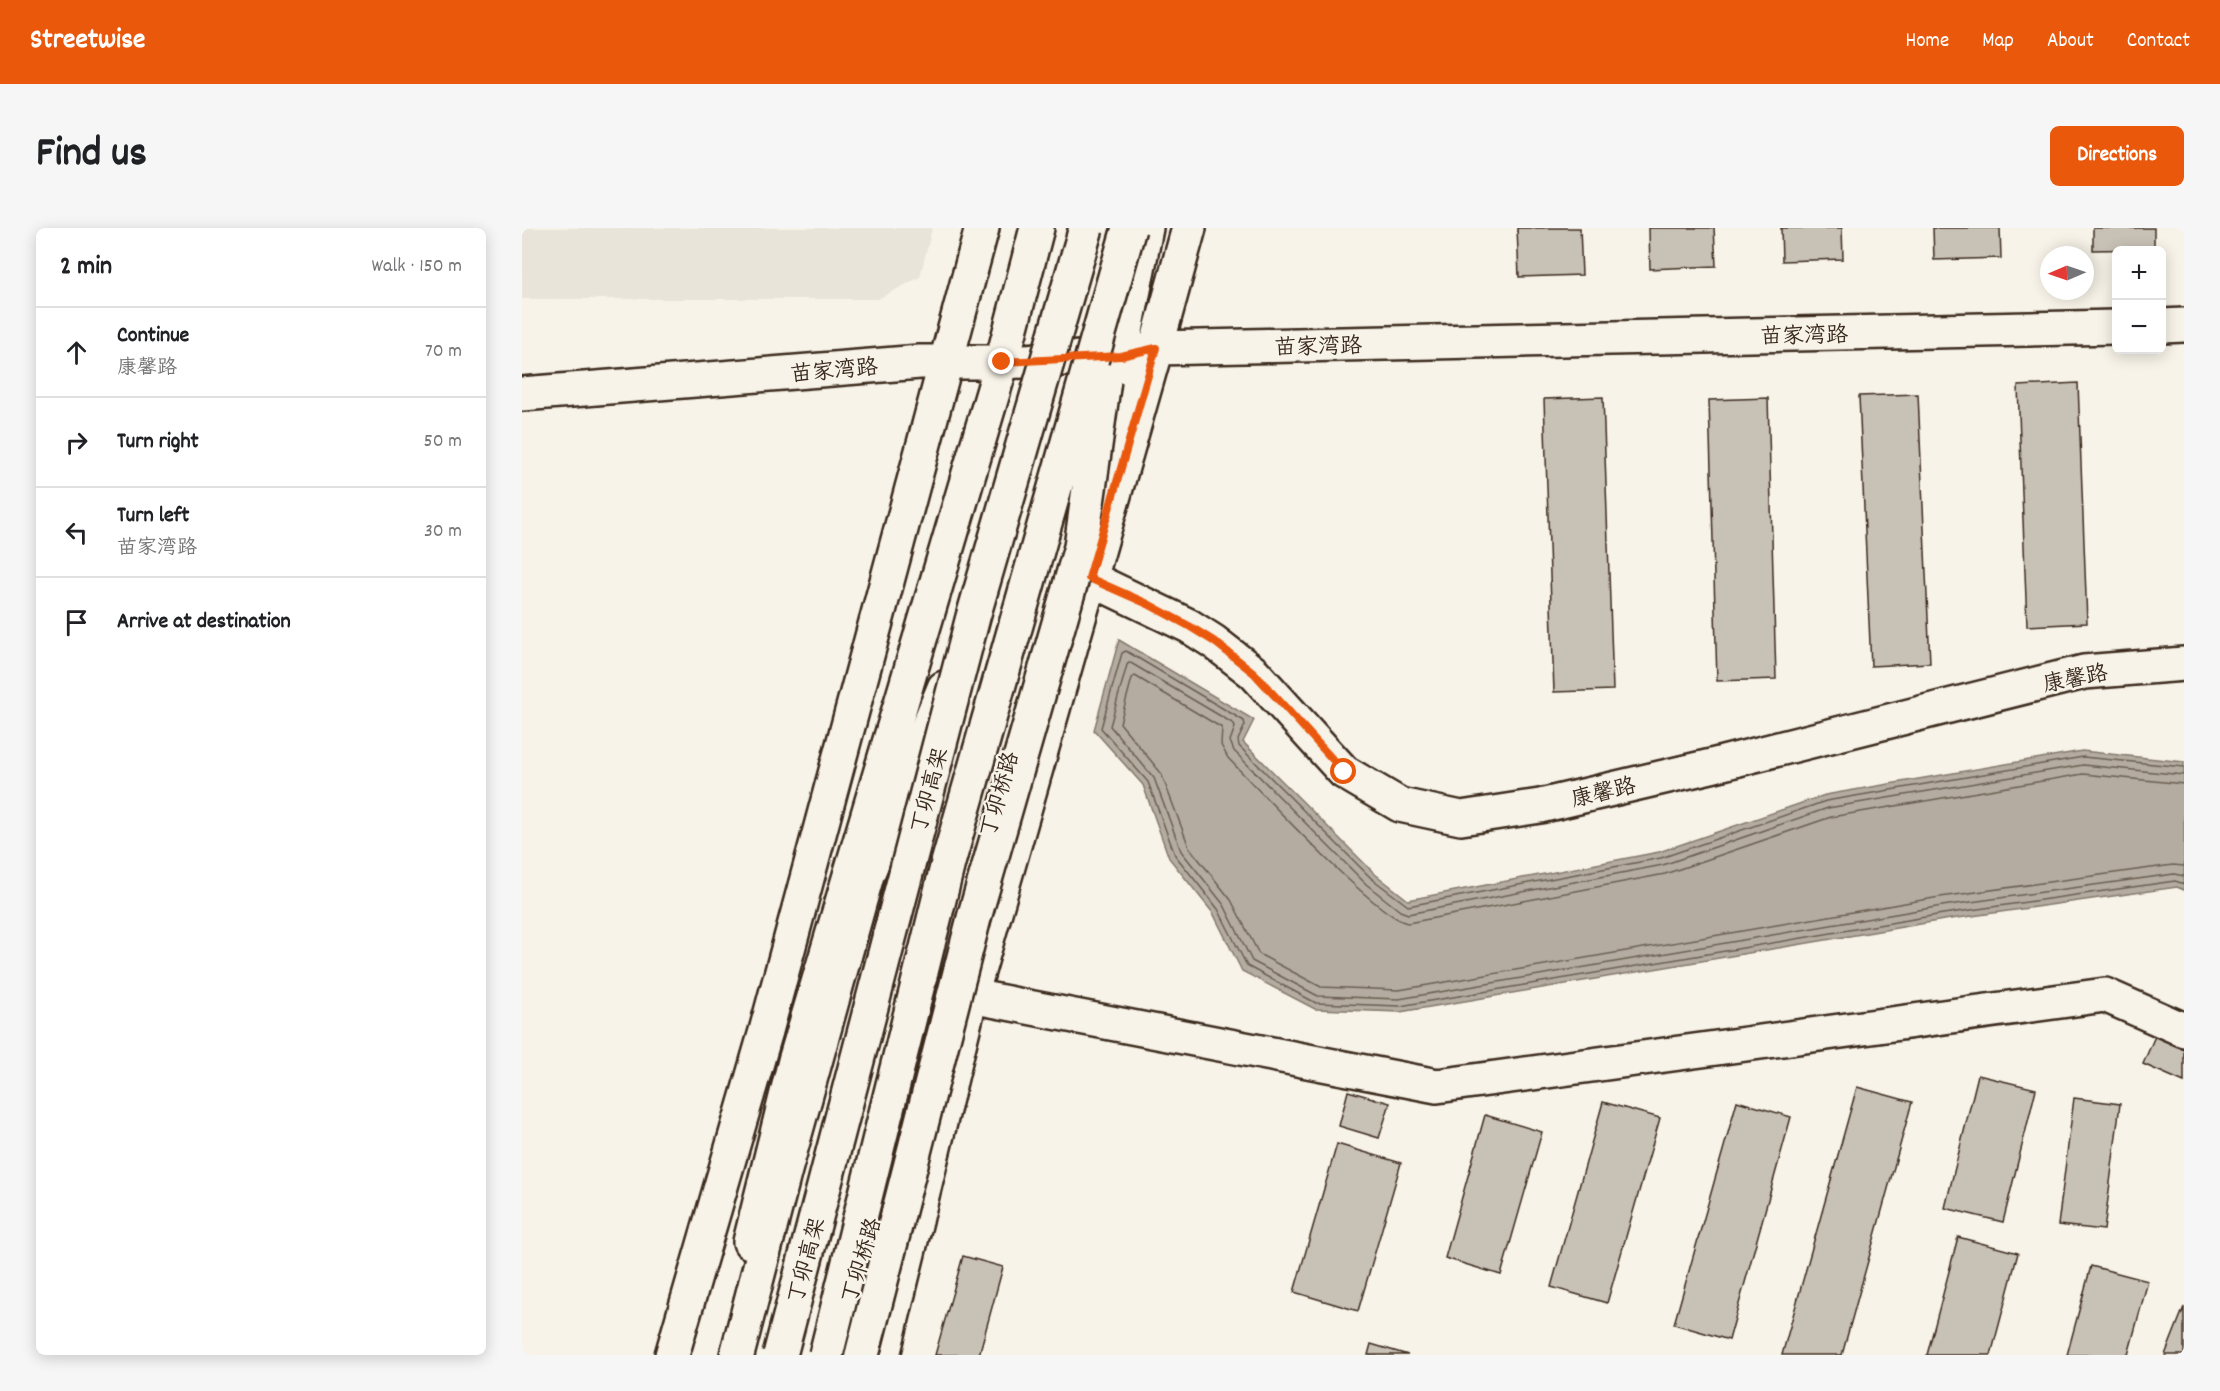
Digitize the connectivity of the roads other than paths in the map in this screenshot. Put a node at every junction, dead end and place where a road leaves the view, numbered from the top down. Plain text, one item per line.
1 (982, 228) edge
2 (1037, 228) edge
3 (1086, 228) edge
4 (1146, 228) edge
5 (1189, 228) edge
6 (1125, 243) edge
7 (2184, 325) edge
8 (2166, 326) edge
9 (2112, 327) edge
10 (1156, 348) junction
11 (1121, 356) junction
12 (946, 361) junction
13 (1002, 362) junction
14 (522, 394) edge
15 (1089, 578) junction
16 (973, 616) junction
17 (2184, 664) edge
18 (958, 991) junction
19 (2184, 1030) edge
20 (672, 1355) edge
21 (721, 1355) edge
22 (737, 1355) edge
23 (780, 1355) edge
24 (828, 1355) edge
25 (862, 1355) edge
26 (883, 1355) edge

1 - 12 main road
2 - 13 main road
3 - 16 main road, 丁卯高架, bridge
4 - 11 main road, 丁卯桥路
5 - 10 main road
6 - 24 main road, 丁卯高架, bridge
6 - 25 main road, bridge
7 - 8 main road
9 - 10 main road, 苗家湾路
10 - 11 main road, 苗家湾路
10 - 15 main road
11 - 13 main road, 苗家湾路
11 - 18 main road, 丁卯桥路
12 - 13 main road, 苗家湾路
12 - 14 main road, 苗家湾路
12 - 20 main road
13 - 21 main road
15 - 17 main road, 康馨路
15 - 18 main road
16 - 22 main road, bridge
16 - 23 main road, 丁卯高架, bridge
18 - 19 main road
18 - 24 main road, 丁卯桥路
18 - 26 main road

